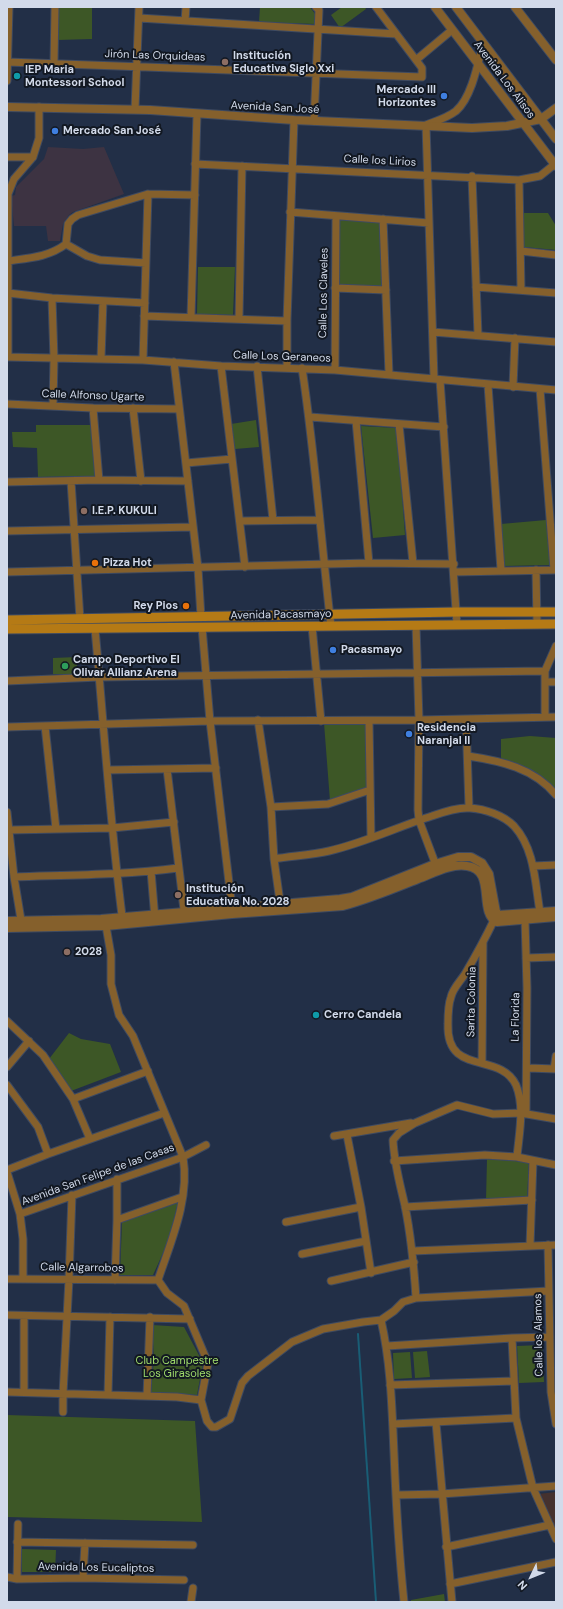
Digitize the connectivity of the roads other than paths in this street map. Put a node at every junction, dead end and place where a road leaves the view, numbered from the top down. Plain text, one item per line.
1 (9, 7) edge
2 (55, 7) edge
3 (139, 7) edge
4 (186, 7) edge
5 (376, 7) edge
6 (435, 7) edge
7 (456, 7) edge
8 (516, 7) edge
9 (320, 8) edge
10 (139, 18) junction
11 (185, 21) junction
12 (317, 29) junction
13 (452, 30) junction
14 (396, 34) junction
15 (483, 43) junction
16 (416, 60) junction
17 (556, 60) edge
18 (7, 62) edge
19 (478, 63) junction
20 (54, 64) junction
21 (137, 66) junction
22 (316, 73) junction
23 (7, 81) edge
24 (7, 107) edge
25 (39, 107) junction
26 (556, 108) edge
27 (135, 110) junction
28 (197, 114) junction
29 (541, 119) junction
30 (294, 120) junction
31 (314, 121) junction
32 (523, 123) junction
33 (426, 125) junction
34 (556, 139) edge
35 (7, 157) edge
36 (33, 158) junction
37 (195, 164) junction
38 (556, 164) edge
39 (242, 166) junction
40 (292, 168) junction
41 (427, 174) junction
42 (472, 176) junction
43 (519, 180) junction
44 (148, 194) junction
45 (194, 195) junction
46 (290, 212) junction
47 (336, 216) junction
48 (383, 219) junction
49 (429, 223) junction
50 (66, 244) junction
51 (8, 247) edge
52 (521, 251) junction
53 (556, 255) edge
54 (8, 260) junction
55 (146, 263) junction
56 (476, 287) junction
57 (335, 288) junction
58 (386, 290) junction
59 (521, 290) junction
60 (8, 293) junction
61 (556, 293) edge
62 (52, 298) junction
63 (103, 301) junction
64 (145, 303) junction
65 (144, 316) junction
66 (191, 317) junction
67 (238, 318) junction
68 (287, 321) junction
69 (433, 332) junction
70 (478, 335) junction
71 (516, 338) junction
72 (556, 342) edge
73 (8, 357) edge
74 (54, 359) junction
75 (101, 359) junction
76 (143, 360) junction
77 (174, 362) junction
78 (221, 366) junction
79 (257, 366) junction
80 (287, 368) junction
81 (302, 368) junction
82 (334, 370) junction
83 (389, 374) junction
84 (437, 379) junction
85 (488, 385) junction
86 (513, 387) junction
87 (540, 389) junction
88 (556, 390) edge
89 (7, 404) edge
90 (53, 405) junction
91 (93, 408) junction
92 (133, 408) junction
93 (179, 409) junction
94 (310, 417) junction
95 (356, 421) junction
96 (399, 424) junction
97 (444, 428) junction
98 (232, 458) junction
99 (186, 463) junction
100 (99, 480) junction
101 (71, 481) junction
102 (141, 481) junction
103 (188, 481) junction
104 (7, 482) edge
105 (272, 520) junction
106 (319, 520) junction
107 (240, 521) junction
108 (193, 527) junction
109 (75, 528) junction
110 (7, 531) edge
111 (369, 563) junction
112 (413, 563) junction
113 (454, 564) junction
114 (323, 565) junction
115 (245, 567) junction
116 (198, 568) junction
117 (78, 570) junction
118 (501, 570) junction
119 (536, 570) junction
120 (555, 570) edge
121 (7, 572) edge
122 (455, 572) junction
123 (457, 612) junction
124 (536, 612) junction
125 (556, 612) edge
126 (329, 615) junction
127 (201, 617) junction
128 (80, 619) junction
129 (7, 620) edge
130 (537, 624) junction
131 (556, 624) edge
132 (416, 625) junction
133 (457, 625) junction
134 (312, 626) junction
135 (331, 626) junction
136 (202, 627) junction
137 (95, 628) junction
138 (7, 630) edge
139 (556, 646) edge
140 (545, 671) junction
141 (417, 672) junction
142 (316, 674) junction
143 (205, 675) junction
144 (99, 677) junction
145 (7, 681) edge
146 (545, 682) junction
147 (556, 682) edge
148 (545, 717) junction
149 (556, 717) edge
150 (466, 719) junction
151 (258, 720) junction
152 (418, 720) junction
153 (210, 721) junction
154 (321, 721) junction
155 (369, 721) junction
156 (104, 724) junction
157 (45, 726) junction
158 (7, 727) edge
159 (468, 756) junction
160 (216, 768) junction
161 (168, 769) junction
162 (108, 770) junction
163 (370, 790) junction
164 (556, 795) edge
165 (271, 807) junction
166 (469, 807) junction
167 (7, 812) edge
168 (419, 820) junction
169 (174, 822) junction
170 (112, 828) junction
171 (56, 829) junction
172 (9, 830) junction
173 (372, 838) junction
174 (274, 859) junction
175 (556, 865) edge
176 (533, 866) junction
177 (178, 868) junction
178 (437, 868) junction
179 (151, 871) junction
180 (116, 874) junction
181 (14, 877) junction
182 (280, 907) junction
183 (232, 908) junction
184 (556, 911) edge
185 (540, 912) junction
186 (185, 915) junction
187 (556, 917) edge
188 (154, 918) junction
189 (123, 920) junction
190 (494, 920) junction
191 (525, 920) junction
192 (7, 921) edge
193 (21, 924) junction
194 (106, 926) junction
195 (7, 928) edge
196 (483, 941) junction
197 (556, 957) edge
198 (526, 958) junction
199 (7, 1021) edge
200 (29, 1041) junction
201 (556, 1056) edge
202 (482, 1063) junction
203 (7, 1067) edge
204 (528, 1068) junction
205 (555, 1069) edge
206 (148, 1071) junction
207 (7, 1085) edge
208 (73, 1099) junction
209 (164, 1113) junction
210 (524, 1113) junction
211 (556, 1119) edge
212 (415, 1123) junction
213 (347, 1135) junction
214 (334, 1136) dead end
215 (90, 1139) junction
216 (206, 1145) dead end
217 (48, 1154) junction
218 (183, 1156) junction
219 (517, 1157) junction
220 (394, 1161) junction
221 (533, 1161) junction
222 (556, 1165) edge
223 (7, 1171) edge
224 (117, 1179) junction
225 (72, 1195) junction
226 (182, 1198) junction
227 (532, 1200) junction
228 (361, 1207) junction
229 (405, 1207) junction
230 (20, 1214) junction
231 (117, 1220) junction
232 (286, 1222) dead end
233 (366, 1240) junction
234 (548, 1245) junction
235 (556, 1245) edge
236 (530, 1246) junction
237 (413, 1251) junction
238 (302, 1254) dead end
239 (414, 1262) junction
240 (371, 1273) junction
241 (7, 1279) edge
242 (23, 1279) junction
243 (69, 1279) junction
244 (115, 1280) junction
245 (158, 1280) junction
246 (331, 1281) dead end
247 (549, 1291) junction
248 (416, 1298) junction
249 (7, 1315) edge
250 (24, 1316) junction
251 (67, 1317) junction
252 (110, 1317) junction
253 (150, 1317) junction
254 (190, 1319) junction
255 (381, 1320) junction
256 (550, 1337) junction
257 (512, 1338) junction
258 (387, 1346) junction
259 (514, 1381) junction
260 (390, 1384) junction
261 (7, 1392) edge
262 (24, 1392) junction
263 (63, 1394) junction
264 (108, 1395) junction
265 (147, 1396) junction
266 (200, 1400) junction
267 (64, 1412) dead end
268 (516, 1418) junction
269 (436, 1423) junction
270 (392, 1424) junction
271 (556, 1424) edge
272 (556, 1486) edge
273 (532, 1488) junction
274 (441, 1494) junction
275 (396, 1495) junction
276 (18, 1524) dead end
277 (550, 1525) junction
278 (556, 1539) edge
279 (17, 1542) junction
280 (85, 1543) junction
281 (193, 1545) dead end
282 (446, 1546) junction
283 (556, 1562) edge
284 (7, 1577) edge
285 (83, 1578) junction
286 (17, 1579) junction
287 (184, 1580) dead end
288 (450, 1584) junction
289 (193, 1588) dead end
290 (191, 1602) edge
291 (404, 1602) edge
292 (452, 1602) edge

1 - 18 street
2 - 20 street
3 - 10 street
4 - 11 street
5 - 14 street
6 - 13 street, Avenida Los Alisos
7 - 15 street, Avenida Los Alisos
8 - 17 street
9 - 12 street
10 - 11 street
10 - 21 street
11 - 12 street
12 - 14 street
12 - 22 street
13 - 16 street
13 - 19 street, Avenida Los Alisos
14 - 16 street
15 - 19 street
15 - 29 street, Avenida Los Alisos
16 - 22 street, Jirón Las Orquideas
18 - 20 street, Jirón Las Orquideas
18 - 23 street
19 - 32 street, Avenida Los Alisos
19 - 33 street
20 - 21 street, Jirón Las Orquideas
21 - 22 street, Jirón Las Orquideas
21 - 27 street
22 - 31 street
24 - 25 street, Avenida San José
25 - 27 street, Avenida San José
25 - 36 street
26 - 29 street
27 - 28 street, Avenida San José
28 - 30 street, Avenida San José
28 - 37 street
29 - 32 street, Avenida San José
29 - 34 street, Avenida Los Alisos
30 - 31 street, Avenida San José
30 - 40 street
31 - 33 street, Avenida San José
32 - 33 street, Avenida San José
32 - 38 street, Avenida Los Alisos
33 - 41 street
35 - 36 street
36 - 51 street
37 - 39 street, Calle los Lirios
37 - 45 street
38 - 43 street, Calle los Lirios
39 - 40 street, Calle los Lirios
39 - 67 street
40 - 41 street, Calle los Lirios
40 - 46 street
41 - 42 street, Calle los Lirios
41 - 49 street
42 - 43 street, Calle los Lirios
42 - 56 street
43 - 52 street
44 - 45 street
44 - 50 street
44 - 55 street
45 - 66 street
46 - 47 street
46 - 68 street
47 - 48 street
47 - 57 street, Calle Los Claveles
48 - 49 street
48 - 58 street
49 - 69 street
50 - 54 street
50 - 55 street
51 - 54 street
52 - 53 street
52 - 59 street
54 - 60 street
55 - 64 street
56 - 59 street
56 - 70 street
57 - 58 street
57 - 82 street, Calle Los Claveles
58 - 83 street
59 - 61 street
60 - 62 street
60 - 73 street
62 - 63 street
62 - 74 street
63 - 64 street
63 - 75 street
64 - 65 street
65 - 66 street
65 - 76 street
66 - 67 street
67 - 68 street
68 - 80 street
69 - 70 street
69 - 84 street
70 - 71 street
71 - 72 street
71 - 86 street
73 - 74 street, Calle Los Geraneos
74 - 75 street, Calle Los Geraneos
74 - 90 street
75 - 76 street, Calle Los Geraneos
76 - 77 street, Calle Los Geraneos
77 - 78 street, Calle Los Geraneos
77 - 93 street
78 - 79 street, Calle Los Geraneos
78 - 98 street
79 - 80 street, Calle Los Geraneos
79 - 105 street
80 - 81 street, Calle Los Geraneos
81 - 82 street, Calle Los Geraneos
81 - 94 street
82 - 83 street, Calle Los Geraneos
83 - 84 street, Calle Los Geraneos
84 - 85 street, Calle Los Geraneos
84 - 97 street
85 - 86 street, Calle Los Geraneos
85 - 118 street
86 - 87 street, Calle Los Geraneos
87 - 88 street, Calle Los Geraneos
87 - 120 street
89 - 90 street, Calle Alfonso Ugarte
90 - 91 street, Calle Alfonso Ugarte
91 - 92 street, Calle Alfonso Ugarte
91 - 100 street
92 - 93 street, Calle Alfonso Ugarte
92 - 102 street
93 - 99 street
94 - 95 street
94 - 106 street
95 - 96 street
95 - 111 street
96 - 97 street
96 - 112 street
97 - 113 street
98 - 99 street
98 - 107 street
99 - 103 street
100 - 101 street
100 - 102 street
101 - 104 street
101 - 109 street
102 - 103 street
103 - 108 street
105 - 106 street
105 - 107 street
106 - 114 street
107 - 115 street
108 - 109 street
108 - 116 street
109 - 110 street
109 - 117 street
111 - 112 street
111 - 114 street
112 - 113 street
113 - 122 street
114 - 115 street
114 - 126 street
115 - 116 street
116 - 117 street
116 - 127 street
117 - 121 street
117 - 128 street
118 - 119 street
118 - 122 street
119 - 120 street
119 - 124 street
122 - 123 street
123 - 124 main road, Avenida Pacasmayo
123 - 126 main road, Avenida Pacasmayo
123 - 133 street
124 - 125 main road, Avenida Pacasmayo
124 - 130 street
126 - 127 main road, Avenida Pacasmayo
126 - 135 street
127 - 128 main road, Avenida Pacasmayo
128 - 129 main road, Avenida Pacasmayo
130 - 131 main road, Avenida Pacasmayo
130 - 133 main road, Avenida Pacasmayo
132 - 133 main road, Avenida Pacasmayo
132 - 135 main road, Avenida Pacasmayo
132 - 141 street
134 - 135 main road, Avenida Pacasmayo
134 - 136 main road, Avenida Pacasmayo
134 - 142 street
136 - 137 main road, Avenida Pacasmayo
136 - 143 street
137 - 138 main road, Avenida Pacasmayo
137 - 144 street
139 - 140 street
140 - 141 street
140 - 146 street
141 - 142 street
141 - 152 street
142 - 143 street
142 - 154 street
143 - 144 street
143 - 153 street
144 - 145 street
144 - 156 street
146 - 147 street
146 - 148 street
148 - 149 street
148 - 150 street
150 - 152 street
150 - 159 street
151 - 153 street
151 - 154 street
151 - 165 street
152 - 155 street
152 - 168 street
153 - 156 street
153 - 160 street
154 - 155 street
155 - 163 street
156 - 157 street
156 - 162 street
157 - 158 street
157 - 171 street
159 - 164 street
159 - 166 street
160 - 161 street
160 - 183 street
161 - 162 street
161 - 169 street
162 - 170 street
163 - 165 street
163 - 173 street
165 - 174 street
166 - 168 street
166 - 176 street
167 - 172 street
168 - 173 street
168 - 178 street
169 - 170 street
169 - 177 street
170 - 171 street
170 - 180 street
171 - 172 street
172 - 181 street
173 - 174 street
174 - 182 street
175 - 176 street
176 - 185 street
177 - 179 street
177 - 186 street
178 - 182 street
178 - 185 street
178 - 190 street
179 - 180 street
179 - 188 street
180 - 181 street
180 - 189 street
181 - 193 street
182 - 183 street
182 - 186 street
183 - 186 street
184 - 185 street
186 - 188 street
187 - 191 street
188 - 189 street
189 - 193 street
189 - 194 street
190 - 191 street
190 - 196 street
191 - 198 street, La Florida
192 - 193 street
193 - 194 street
193 - 195 street
194 - 206 street
196 - 202 street, Sarita Colonia
196 - 202 street
197 - 198 street
198 - 204 street, La Florida
199 - 200 street
200 - 203 street
200 - 208 street
201 - 205 street
202 - 210 street
204 - 205 street
204 - 210 street, La Florida
206 - 208 street
206 - 209 street
207 - 217 street
208 - 215 street
209 - 215 street
209 - 218 street
210 - 211 street
210 - 212 street
210 - 219 street
212 - 213 street
212 - 220 street
213 - 214 street
213 - 228 street
215 - 217 street
216 - 218 street, Avenida San Felipe de las Casas
217 - 223 street
218 - 224 street, Avenida San Felipe de las Casas
218 - 226 street
219 - 220 street
219 - 221 street
220 - 229 street
221 - 222 street
221 - 227 street
223 - 230 street
224 - 225 street, Avenida San Felipe de las Casas
224 - 231 street
225 - 230 street, Avenida San Felipe de las Casas
225 - 243 street
226 - 231 street
226 - 245 street
227 - 229 street
227 - 236 street
228 - 232 street
228 - 233 street
229 - 237 street
230 - 242 street
231 - 244 street
233 - 238 street
233 - 240 street
234 - 235 street
234 - 236 street
234 - 247 street, Calle los Alamos
236 - 237 street
237 - 239 street
239 - 240 street
239 - 248 street
240 - 246 street
241 - 242 street, Calle Algarrobos
242 - 243 street, Calle Algarrobos
243 - 244 street, Calle Algarrobos
243 - 251 street
244 - 245 street, Calle Algarrobos
245 - 254 street
247 - 248 street
247 - 256 street, Calle los Alamos
248 - 255 street
249 - 250 street
250 - 251 street
250 - 262 street
251 - 252 street
251 - 263 street
252 - 253 street
252 - 264 street
253 - 254 street
253 - 265 street
254 - 266 street
255 - 258 street
255 - 266 street
256 - 257 street
256 - 271 street, Calle los Alamos
257 - 258 street
257 - 259 street
258 - 260 street
259 - 260 street
259 - 268 street
260 - 270 street
261 - 262 street
262 - 263 street
263 - 264 street
263 - 267 street
264 - 265 street
265 - 266 street
268 - 269 street
268 - 273 street
269 - 270 street
269 - 274 street
270 - 275 street
272 - 273 street
273 - 274 street
273 - 277 street
274 - 275 street
274 - 282 street
275 - 291 street
276 - 279 street
277 - 278 street
277 - 282 street
279 - 280 street
279 - 286 street
280 - 281 street
280 - 285 street
282 - 288 street
283 - 288 street
284 - 286 street, Avenida Los Eucaliptos
285 - 286 street, Avenida Los Eucaliptos
285 - 287 street, Avenida Los Eucaliptos
288 - 292 street
289 - 290 street

